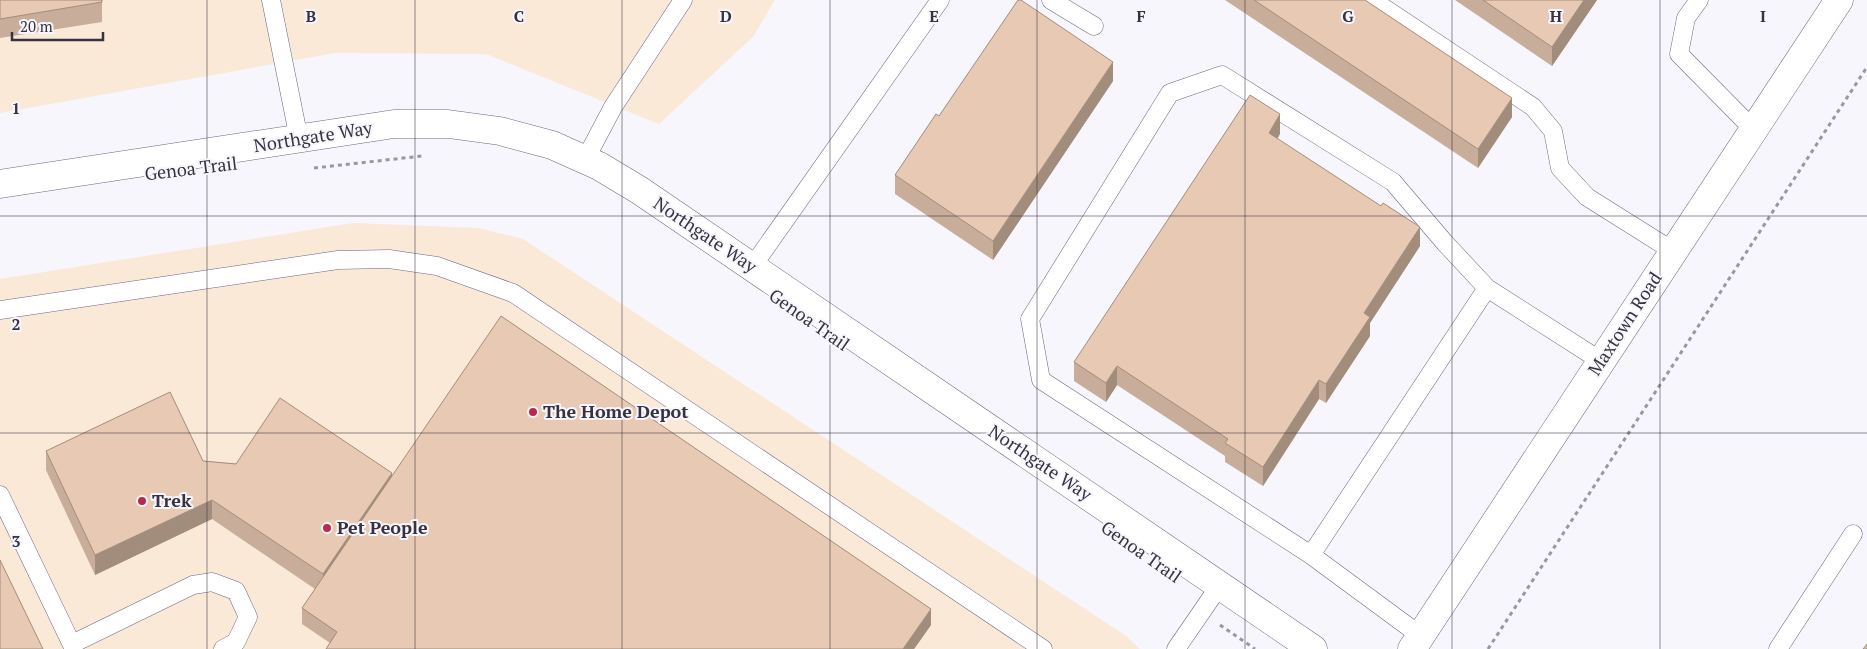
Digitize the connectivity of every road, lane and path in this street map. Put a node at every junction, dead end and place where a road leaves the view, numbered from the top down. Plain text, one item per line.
1 (271, 0) edge
2 (683, 0) edge
3 (940, 0) edge
4 (1051, 0) edge
5 (1372, 0) edge
6 (1699, 0) edge
7 (1835, 1) edge
8 (1094, 26) dead end
9 (1867, 66) edge
10 (1753, 129) junction
11 (299, 139) junction
12 (426, 155) dead end
13 (584, 160) junction
14 (309, 169) dead end
15 (0, 184) edge
16 (1673, 252) junction
17 (752, 267) junction
18 (1487, 288) junction
19 (0, 310) edge
20 (1601, 361) junction
21 (0, 495) edge
22 (1853, 534) dead end
23 (1311, 555) junction
24 (1220, 585) junction
25 (1201, 612) junction
26 (1417, 643) edge
27 (73, 646) edge
28 (223, 649) edge
29 (1043, 649) edge
30 (1176, 649) edge
31 (1255, 649) edge
32 (1313, 649) edge
33 (1488, 649) edge
34 (1778, 649) edge

1 - 11 lane
2 - 13 lane
3 - 17 lane
4 - 8 lane
5 - 16 lane
6 - 10 lane
7 - 10 street, Maxtown Road
9 - 33 path
10 - 16 street, Maxtown Road
11 - 13 street, Northgate Way
11 - 15 street, Northgate Way
12 - 14 path
13 - 17 street, Northgate Way
16 - 20 street, Maxtown Road
17 - 24 street, Northgate Way
18 - 20 lane
18 - 23 lane
18 - 23 lane
19 - 29 lane
20 - 26 street, Maxtown Road
21 - 27 lane
22 - 34 lane
23 - 26 lane
24 - 25 lane
24 - 32 street, Northgate Way
25 - 30 lane
25 - 31 path
27 - 28 lane

